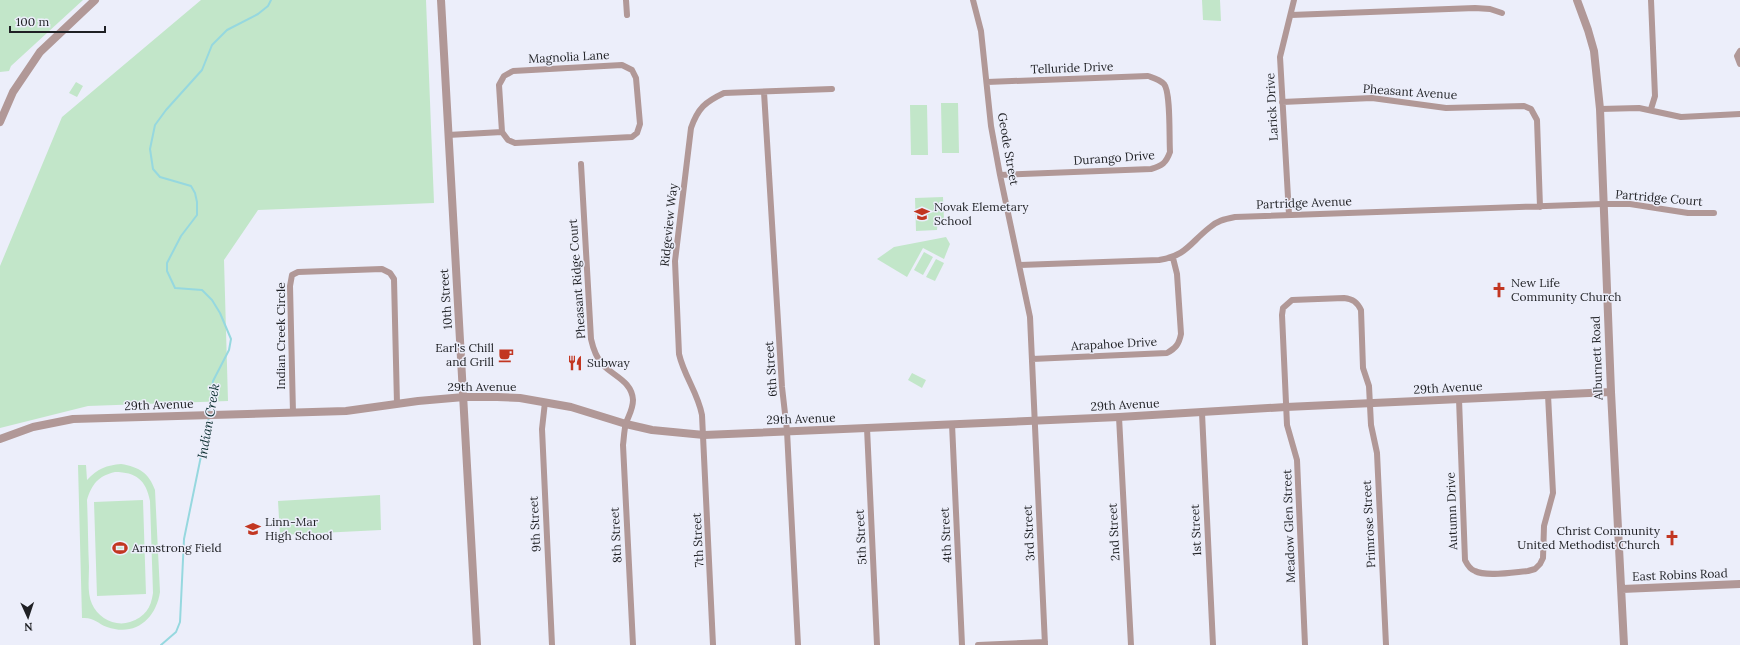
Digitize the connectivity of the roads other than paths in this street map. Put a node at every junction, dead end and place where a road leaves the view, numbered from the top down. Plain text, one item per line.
1 (95, 0) edge
2 (440, 0) edge
3 (626, 0) edge
4 (973, 0) edge
5 (1294, 0) edge
6 (1577, 0) edge
7 (1651, 0) edge
8 (1502, 13) dead end
9 (627, 15) dead end
10 (1291, 15) junction
11 (1740, 51) edge
12 (1740, 64) edge
13 (1159, 79) joint
14 (987, 82) junction
15 (832, 89) dead end
16 (764, 92) junction
17 (1282, 102) junction
18 (1600, 109) junction
19 (1651, 109) junction
20 (1740, 114) edge
21 (0, 122) edge
22 (502, 132) junction
23 (448, 135) junction
24 (581, 164) dead end
25 (1000, 175) junction
26 (1603, 204) junction
27 (1540, 208) junction
28 (1714, 213) dead end
29 (1289, 215) junction
30 (1173, 258) junction
31 (1020, 265) junction
32 (1032, 359) junction
33 (1611, 392) junction
34 (1548, 395) junction
35 (464, 397) junction
36 (1459, 399) junction
37 (545, 402) junction
38 (1370, 403) junction
39 (398, 404) junction
40 (1286, 407) junction
41 (293, 413) junction
42 (1202, 413) junction
43 (1119, 417) junction
44 (1035, 421) junction
45 (626, 424) junction
46 (952, 424) junction
47 (867, 428) junction
48 (787, 431) junction
49 (704, 435) junction
50 (0, 439) edge
51 (1740, 584) edge
52 (1622, 589) junction
53 (1045, 644) edge
54 (477, 645) edge
55 (552, 645) edge
56 (633, 645) edge
57 (713, 645) edge
58 (798, 645) edge
59 (877, 645) edge
60 (962, 645) edge
61 (978, 645) edge
62 (1130, 645) edge
63 (1213, 645) edge
64 (1305, 645) edge
65 (1386, 645) edge
66 (1624, 645) edge

1 - 21 street
2 - 23 street, 10th Street
3 - 9 street
4 - 14 street, Geode Street
5 - 10 street, Larick Drive
6 - 18 street, Alburnett Road
7 - 19 street
8 - 10 street
10 - 17 street, Larick Drive
11 - 12 street
13 - 14 street, Telluride Drive
13 - 25 street, Durango Drive
14 - 25 street, Geode Street
15 - 16 street, Ridgeview Way
16 - 48 street, 6th Street
16 - 49 street, Ridgeview Way
17 - 27 street, Pheasant Avenue
17 - 29 street, Larick Drive
18 - 19 street
18 - 26 street, Alburnett Road
19 - 20 street
22 - 22 street, Magnolia Lane
22 - 23 street
23 - 35 street, 10th Street
24 - 45 street, Pheasant Ridge Court
25 - 31 street, Geode Street
26 - 27 street, Partridge Avenue
26 - 28 street, Partridge Court
26 - 33 street, Alburnett Road
27 - 29 street, Partridge Avenue
29 - 30 street, Partridge Avenue
30 - 31 street, Partridge Avenue
30 - 32 street, Arapahoe Drive
31 - 32 street, Geode Street
32 - 44 street, Geode Street
33 - 34 street, 29th Avenue
33 - 52 street, Alburnett Road
34 - 36 street, 29th Avenue
34 - 36 street, Autumn Drive
35 - 37 street, 29th Avenue
35 - 39 street, 29th Avenue
35 - 54 street, 10th Street
36 - 38 street, 29th Avenue
37 - 45 street, 29th Avenue
37 - 55 street, 9th Street
38 - 40 street, 29th Avenue
38 - 40 street, Primrose Street
38 - 65 street, Primrose Street
39 - 41 street, 29th Avenue
39 - 41 street, Indian Creek Circle
40 - 42 street, 29th Avenue
40 - 64 street, Meadow Glen Street
41 - 50 street, 29th Avenue
42 - 43 street, 29th Avenue
42 - 63 street, 1st Street
43 - 44 street, 29th Avenue
43 - 62 street, 2nd Street
44 - 46 street, 29th Avenue
44 - 53 street, 3rd Street
45 - 49 street, 29th Avenue
45 - 56 street, 8th Street
46 - 47 street, 29th Avenue
46 - 60 street, 4th Street
47 - 48 street, 29th Avenue
47 - 59 street, 5th Street
48 - 49 street, 29th Avenue
48 - 58 street, 6th Street
49 - 57 street, 7th Street
51 - 52 street, East Robins Road
52 - 66 street, Alburnett Road
53 - 61 street

